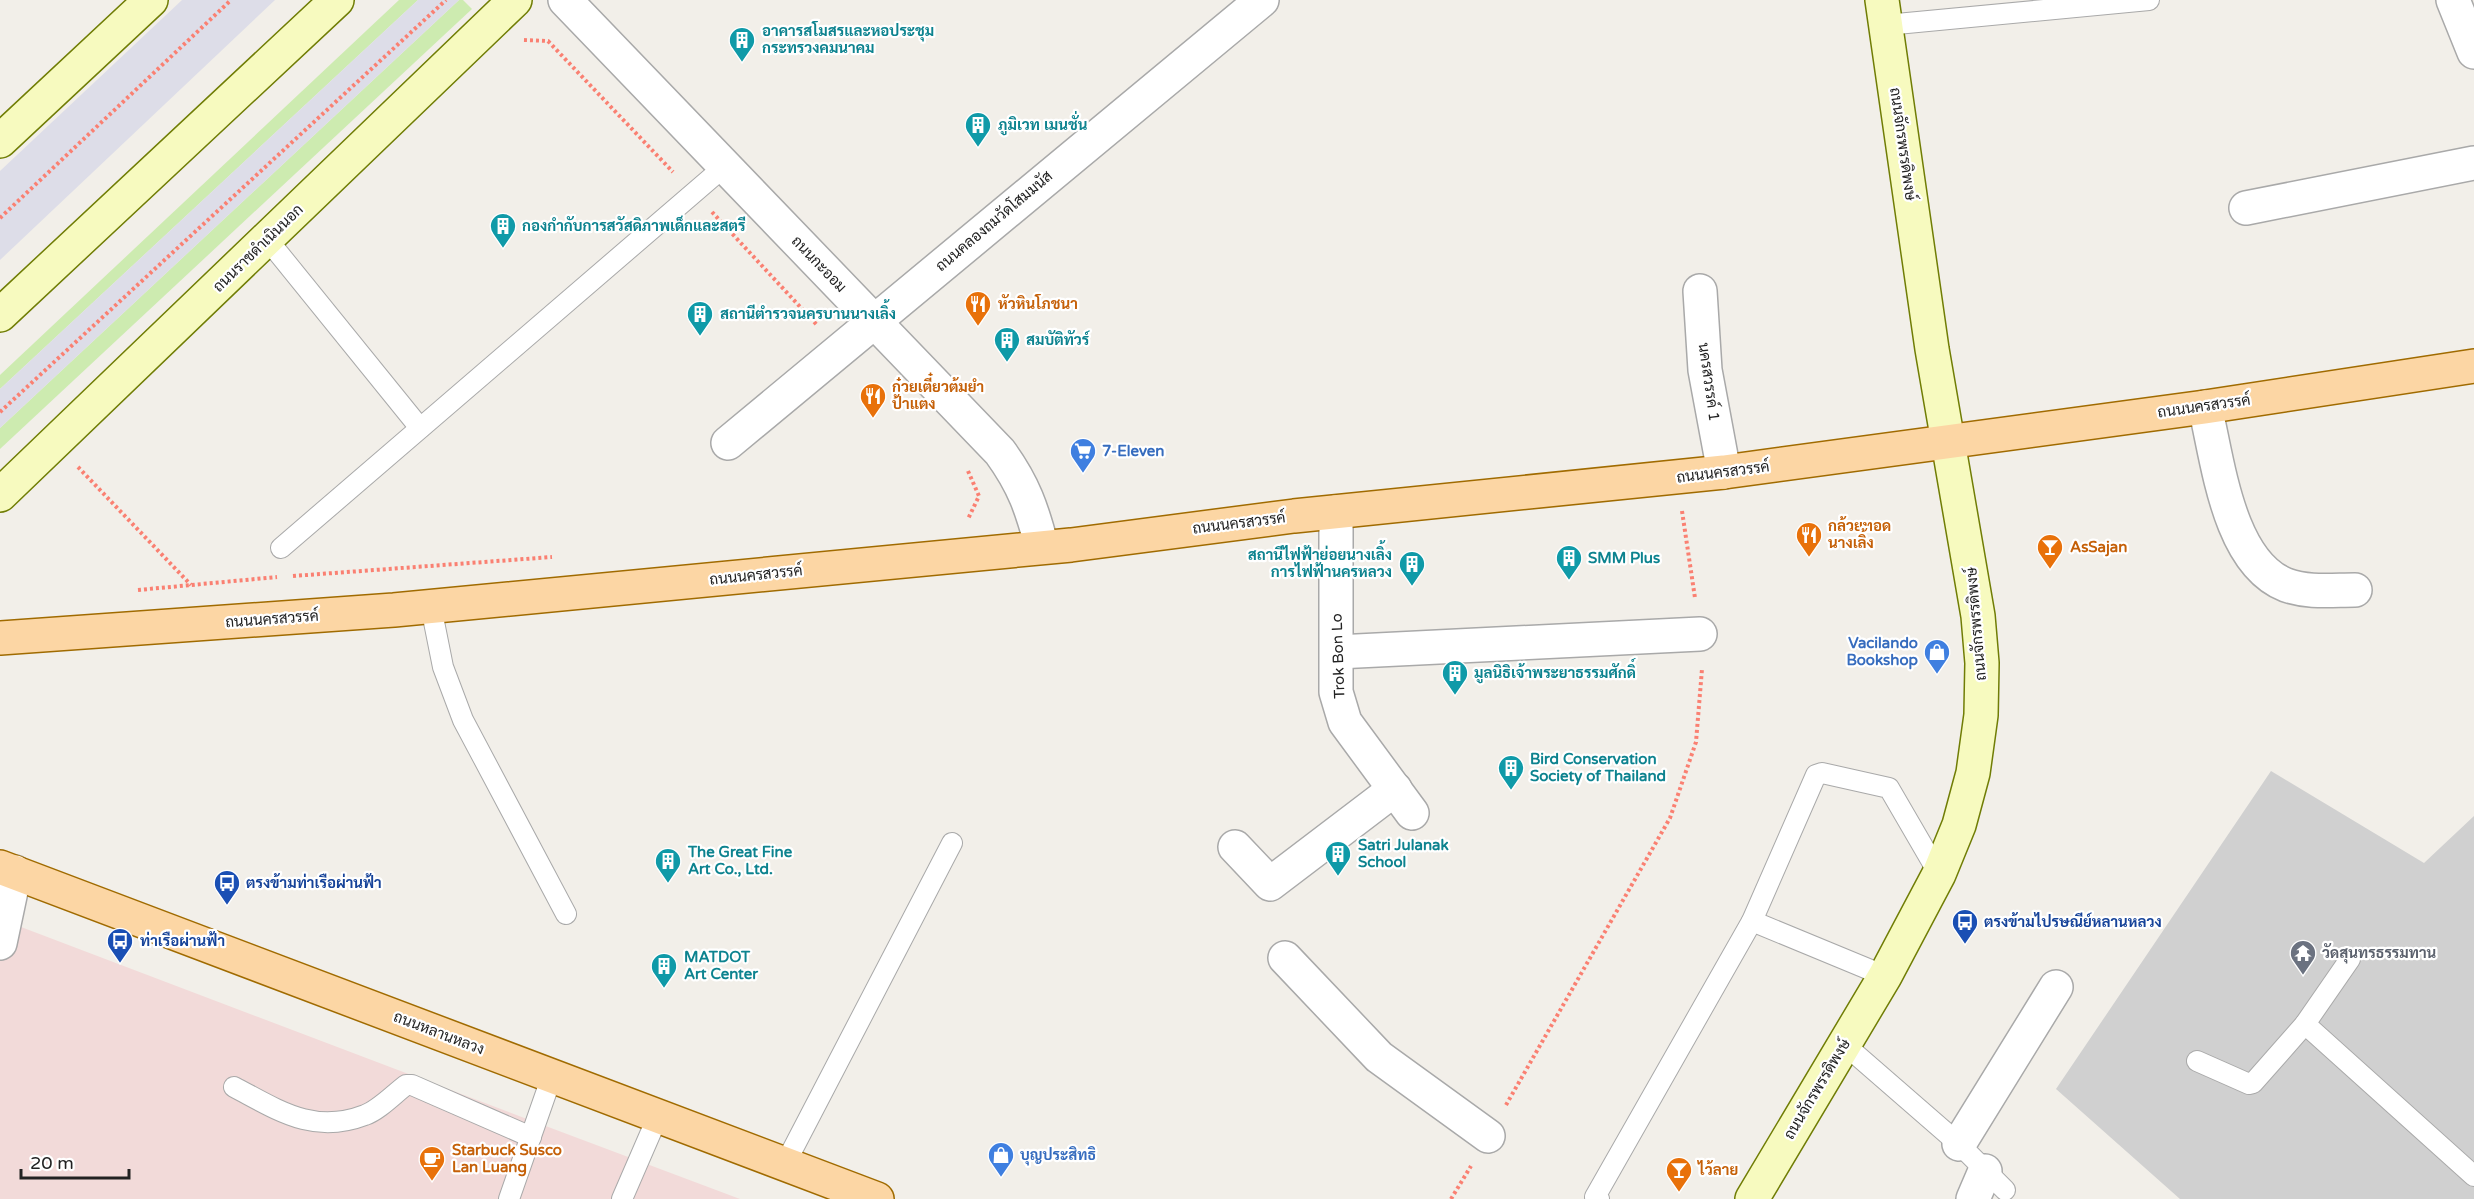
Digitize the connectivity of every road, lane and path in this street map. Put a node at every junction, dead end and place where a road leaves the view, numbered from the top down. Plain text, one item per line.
1 (151, 0) edge
2 (231, 0) edge
3 (337, 0) edge
4 (446, 0) edge
5 (515, 0) edge
6 (564, 0) edge
7 (2149, 0) edge
8 (2453, 0) edge
9 (1250, 4) edge
10 (1884, 13) edge
11 (516, 39) dead end
12 (2474, 52) edge
13 (0, 141) edge
14 (2474, 162) edge
15 (725, 166) junction
16 (693, 193) junction
17 (2246, 208) dead end
18 (0, 218) edge
19 (267, 239) junction
20 (1700, 291) dead end
21 (0, 315) edge
22 (874, 320) junction
23 (840, 350) junction
24 (2474, 366) edge
25 (2205, 407) junction
26 (0, 412) edge
27 (420, 428) junction
28 (1948, 441) junction
29 (728, 443) dead end
30 (77, 466) dead end
31 (968, 471) dead end
32 (1724, 472) junction
33 (1678, 478) junction
34 (0, 495) edge
35 (1336, 512) junction
36 (964, 526) dead end
37 (1042, 547) junction
38 (281, 548) dead end
39 (563, 556) dead end
40 (191, 585) junction
41 (134, 590) dead end
42 (2355, 590) dead end
43 (431, 607) junction
44 (1700, 634) junction
45 (0, 638) edge
46 (1336, 652) junction
47 (952, 843) dead end
48 (1236, 848) dead end
49 (7, 870) edge
50 (1939, 874) junction
51 (566, 914) dead end
52 (1752, 921) junction
53 (0, 943) edge
54 (1285, 958) dead end
55 (2350, 959) dead end
56 (1885, 976) junction
57 (2056, 987) dead end
58 (2305, 1024) junction
59 (1844, 1044) junction
60 (2197, 1061) dead end
61 (552, 1076) junction
62 (234, 1087) dead end
63 (658, 1116) junction
64 (1488, 1136) junction
65 (531, 1137) junction
66 (1959, 1144) junction
67 (785, 1164) junction
68 (2474, 1176) edge
69 (1988, 1187) edge
70 (509, 1199) edge
71 (622, 1199) edge
72 (877, 1199) edge
73 (1451, 1199) edge
74 (1599, 1199) edge
75 (1752, 1199) edge

1 - 13 main road
2 - 18 path
3 - 21 main road
4 - 26 path
5 - 19 main road, ถนนราชดำเนินนอก
6 - 15 street, ถนนกะออม
7 - 10 lane
8 - 12 street
9 - 22 street, ถนนคลองถมวัดโสมมนัส
10 - 28 main road, ถนนจักรพรรดิพงษ์
11 - 16 path
14 - 17 street
15 - 16 lane
15 - 22 street, ถนนกะออม
16 - 23 path
16 - 27 lane
19 - 27 lane
19 - 34 main road, ถนนราชดำเนินนอก
20 - 32 street, นครสวรรค์ 1
22 - 23 street, ถนนคลองถมวัดโสมมนัส
22 - 37 street, ถนนกะออม
23 - 29 street, ถนนคลองถมวัดโสมมนัส
24 - 25 main road, ถนนนครสวรรค์
25 - 28 main road, ถนนนครสวรรค์
25 - 42 street
27 - 38 lane
28 - 32 main road, ถนนนครสวรรค์
28 - 50 main road, ถนนจักรพรรดิพงษ์
30 - 40 path
31 - 36 path
32 - 33 main road, ถนนนครสวรรค์
33 - 35 main road, ถนนนครสวรรค์
33 - 44 path
35 - 37 main road, ถนนนครสวรรค์
35 - 46 street, Trok Bon Lo
37 - 43 main road, ถนนนครสวรรค์
39 - 40 path
40 - 41 path
43 - 45 main road, ถนนนครสวรรค์
43 - 51 lane
44 - 46 street
44 - 64 path
46 - 48 street, Trok Bon Lo
47 - 67 lane
49 - 53 street
49 - 61 main road, ถนนหลานหลวง
50 - 52 lane
50 - 56 main road, ถนนจักรพรรดิพงษ์
52 - 56 lane
52 - 74 lane
54 - 64 street
55 - 58 lane
56 - 59 main road, ถนนจักรพรรดิพงษ์
57 - 66 street
58 - 60 lane
58 - 68 lane
59 - 66 lane
59 - 75 main road, ถนนจักรพรรดิพงษ์
61 - 63 main road, ถนนหลานหลวง
61 - 65 lane
62 - 65 lane
63 - 67 main road, ถนนหลานหลวง
63 - 71 lane
64 - 73 path
65 - 70 lane
66 - 69 lane
67 - 72 main road, ถนนหลานหลวง

